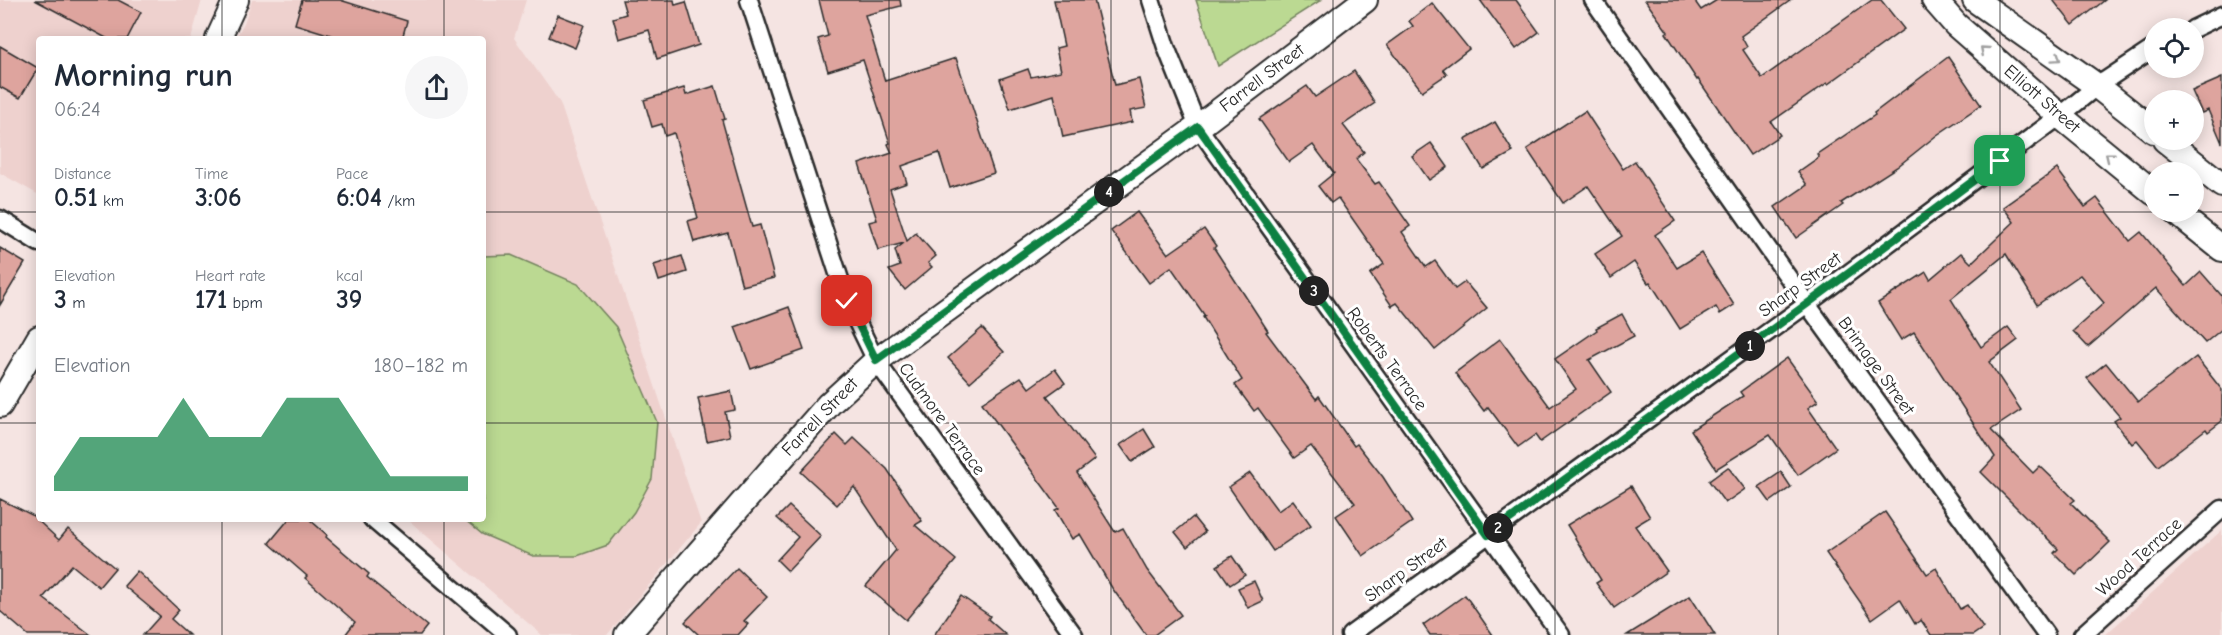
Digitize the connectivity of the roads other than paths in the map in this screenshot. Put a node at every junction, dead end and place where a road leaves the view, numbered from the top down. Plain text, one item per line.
1 (236, 0) edge
2 (749, 0) edge
3 (1151, 0) edge
4 (1365, 0) edge
5 (1593, 0) edge
6 (1934, 0) edge
7 (1975, 0) edge
8 (2222, 15) edge
9 (2204, 24) edge
10 (219, 36) edge
11 (2144, 55) edge
12 (2097, 86) junction
13 (2060, 116) junction
14 (2144, 123) edge
15 (1198, 127) junction
16 (2177, 150) edge
17 (2144, 185) edge
18 (2222, 185) edge
19 (0, 219) edge
20 (2188, 222) edge
21 (36, 241) edge
22 (2222, 249) edge
23 (1807, 304) junction
24 (36, 343) edge
25 (876, 360) junction
26 (0, 405) edge
27 (2222, 509) edge
28 (376, 522) edge
29 (1488, 535) junction
30 (508, 635) edge
31 (627, 635) edge
32 (1074, 635) edge
33 (1350, 635) edge
34 (1561, 635) edge
35 (2046, 635) edge
36 (2082, 635) edge

1 - 10 main road
2 - 25 street, Cudmore Terrace
3 - 15 street, Roberts Terrace
4 - 15 main road, Farrell Street
5 - 23 street, Brimage Street
13 -> 6 main road, Elliott Street
7 -> 12 main road, Elliott Street
8 - 9 street
11 - 12 street, Sharp Street
12 - 13 street, Sharp Street
12 - 14 main road, Elliott Street
17 -> 13 main road, Elliott Street
13 - 23 street, Sharp Street
15 - 25 main road, Farrell Street
15 - 29 street, Roberts Terrace
16 - 18 main road
19 - 21 street
20 - 22 main road
23 - 29 street, Sharp Street
23 - 35 street, Brimage Street
24 - 26 main road
25 - 31 main road, Farrell Street
25 - 32 street, Cudmore Terrace
27 - 36 street, Wood Terrace
28 - 30 street
29 - 33 street, Sharp Street
29 - 34 street, Roberts Terrace

